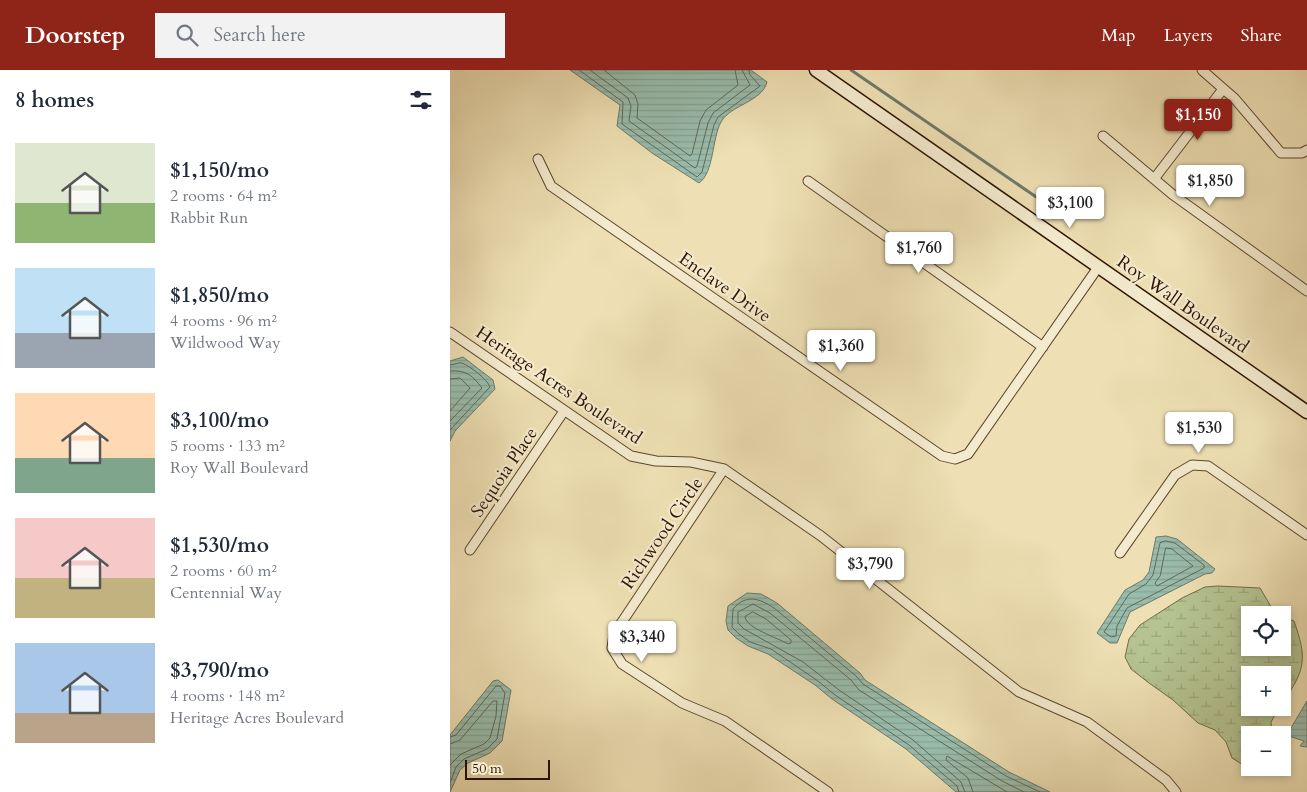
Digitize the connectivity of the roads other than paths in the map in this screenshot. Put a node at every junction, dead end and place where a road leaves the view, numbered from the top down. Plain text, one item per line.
1 (816, 70) edge
2 (1202, 70) edge
3 (1223, 89) junction
4 (1103, 136) dead end
5 (1307, 150) edge
6 (538, 159) dead end
7 (1154, 180) junction
8 (808, 181) dead end
9 (1099, 266) junction
10 (1307, 291) edge
11 (450, 332) edge
12 (1043, 347) junction
13 (564, 411) junction
14 (1307, 412) edge
15 (724, 470) junction
16 (1307, 535) edge
17 (470, 550) dead end
18 (1120, 553) dead end
19 (828, 792) edge
20 (1176, 792) edge

1 - 9 street, Roy Wall Boulevard
2 - 3 street
3 - 5 street
3 - 7 street
4 - 7 street
6 - 12 street, Enclave Drive
7 - 10 street
8 - 12 street
9 - 12 street, Enclave Drive
9 - 14 street, Roy Wall Boulevard
11 - 13 street, Heritage Acres Boulevard
13 - 15 street, Heritage Acres Boulevard
13 - 17 street, Sequoia Place
15 - 19 street, Richwood Circle
15 - 20 street, Heritage Acres Boulevard
16 - 18 street

